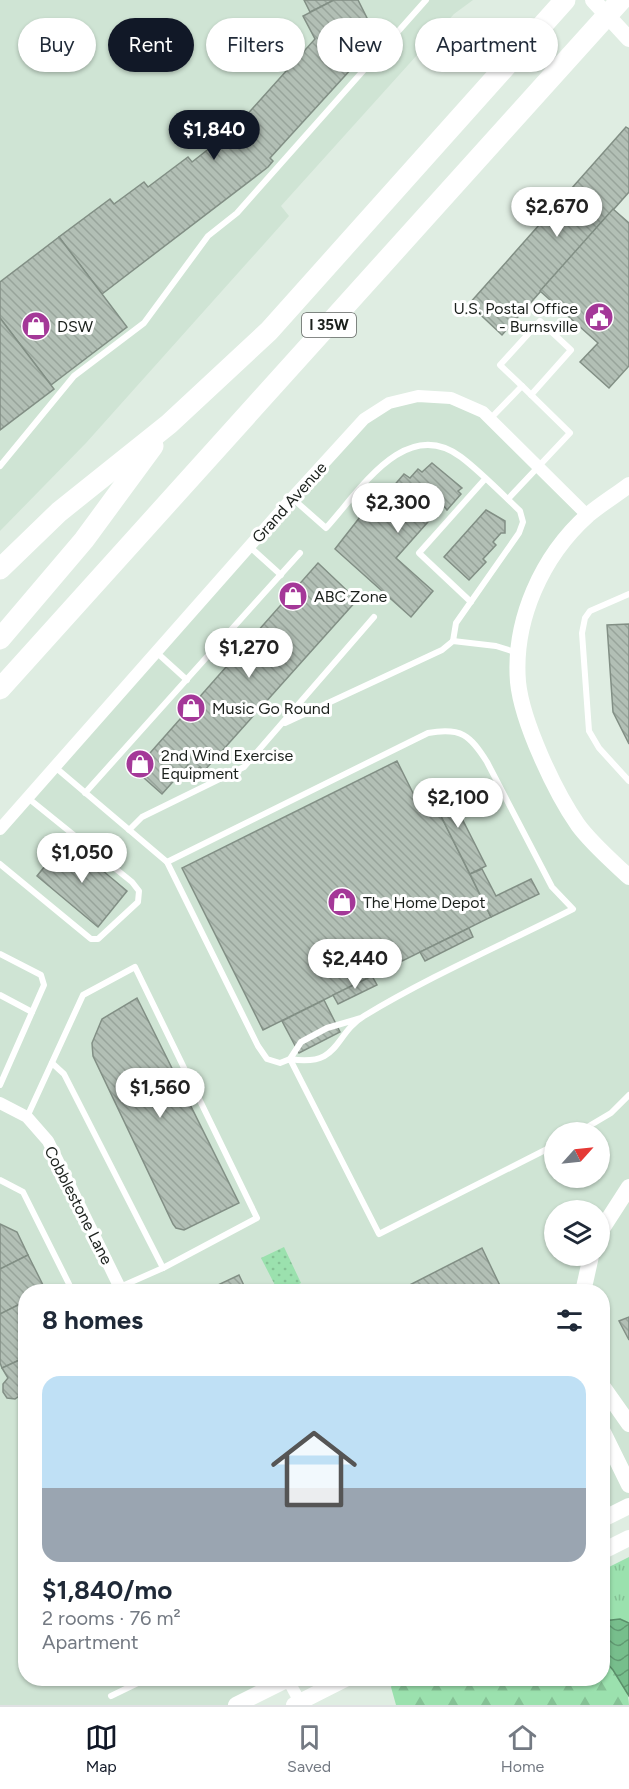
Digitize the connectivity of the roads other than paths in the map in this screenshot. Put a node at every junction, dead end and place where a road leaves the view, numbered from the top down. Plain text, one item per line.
1 (426, 0) edge
2 (565, 0) edge
3 (593, 0) edge
4 (621, 0) edge
5 (629, 39) edge
6 (522, 386) junction
7 (531, 395) junction
8 (490, 419) junction
9 (169, 424) junction
10 (0, 466) edge
11 (538, 466) junction
12 (485, 479) junction
13 (629, 485) edge
14 (291, 498) junction
15 (508, 499) junction
16 (588, 516) junction
17 (249, 546) junction
18 (300, 553) dead end
19 (0, 569) edge
20 (280, 575) junction
21 (629, 594) edge
22 (471, 602) junction
23 (374, 617) dead end
24 (0, 639) edge
25 (453, 641) junction
26 (37, 650) junction
27 (155, 651) junction
28 (519, 653) junction
29 (187, 680) junction
30 (0, 689) edge
31 (0, 696) edge
32 (283, 724) junction
33 (54, 767) junction
34 (629, 781) edge
35 (86, 793) junction
36 (28, 797) junction
37 (0, 829) edge
38 (129, 830) junction
39 (167, 862) junction
40 (0, 864) edge
41 (629, 877) edge
42 (0, 954) edge
43 (0, 995) edge
44 (32, 1012) junction
45 (361, 1018) junction
46 (290, 1059) junction
47 (51, 1063) junction
48 (0, 1086) edge
49 (629, 1095) edge
50 (0, 1103) edge
51 (27, 1117) junction
52 (596, 1122) edge
53 (544, 1151) edge
54 (0, 1180) edge
55 (627, 1194) edge
56 (610, 1218) edge
57 (589, 1266) edge
58 (163, 1268) junction
59 (69, 1284) edge
60 (119, 1284) edge
61 (131, 1284) edge
62 (586, 1284) edge
63 (610, 1397) edge
64 (629, 1424) edge
65 (610, 1446) edge
66 (629, 1485) edge
67 (629, 1506) edge
68 (610, 1516) edge
69 (629, 1538) edge
70 (610, 1548) edge
71 (132, 1686) edge
72 (274, 1686) edge
73 (291, 1686) edge
74 (332, 1686) edge
75 (111, 1696) dead end
76 (297, 1704) edge
77 (236, 1705) edge

1 - 10 lane
2 - 9 highway, I 35W
3 - 5 street
4 - 26 highway, I 35W
6 - 7 lane
6 - 7 lane
6 - 8 lane
7 - 11 lane
8 - 11 street, Grand Avenue
8 - 14 street, Grand Avenue
9 - 19 highway
9 - 24 highway, I 35W
11 - 15 lane
11 - 16 street, Grand Avenue
12 - 14 lane
12 - 15 lane
12 - 22 lane
13 - 16 street
14 - 17 street, Grand Avenue
15 - 22 lane
16 - 28 street
17 - 20 lane
17 - 27 street, Grand Avenue
18 - 20 lane
20 - 29 lane
21 - 34 lane
22 - 25 lane
23 - 32 lane
25 - 28 lane
25 - 32 lane
26 - 30 highway, I 35W
26 - 31 highway
27 - 29 lane
27 - 33 street, Grand Avenue
28 - 41 street
29 - 35 lane
32 - 38 lane
33 - 35 lane
33 - 36 street, Grand Avenue
35 - 38 lane
36 - 37 street, Grand Avenue
36 - 40 lane
38 - 39 lane
39 - 45 lane
39 - 46 lane
42 - 44 lane
43 - 44 lane
44 - 48 lane
45 - 46 lane
45 - 46 lane
46 - 53 lane
47 - 51 lane
47 - 58 lane
47 - 58 lane
49 - 52 lane
50 - 51 street, Cobblestone Lane
51 - 60 street, Cobblestone Lane
54 - 59 lane
55 - 56 street
57 - 62 street
58 - 61 lane
63 - 64 street
65 - 66 street
67 - 68 street
69 - 70 street
71 - 75 lane
72 - 77 street
73 - 76 street
74 - 76 street

